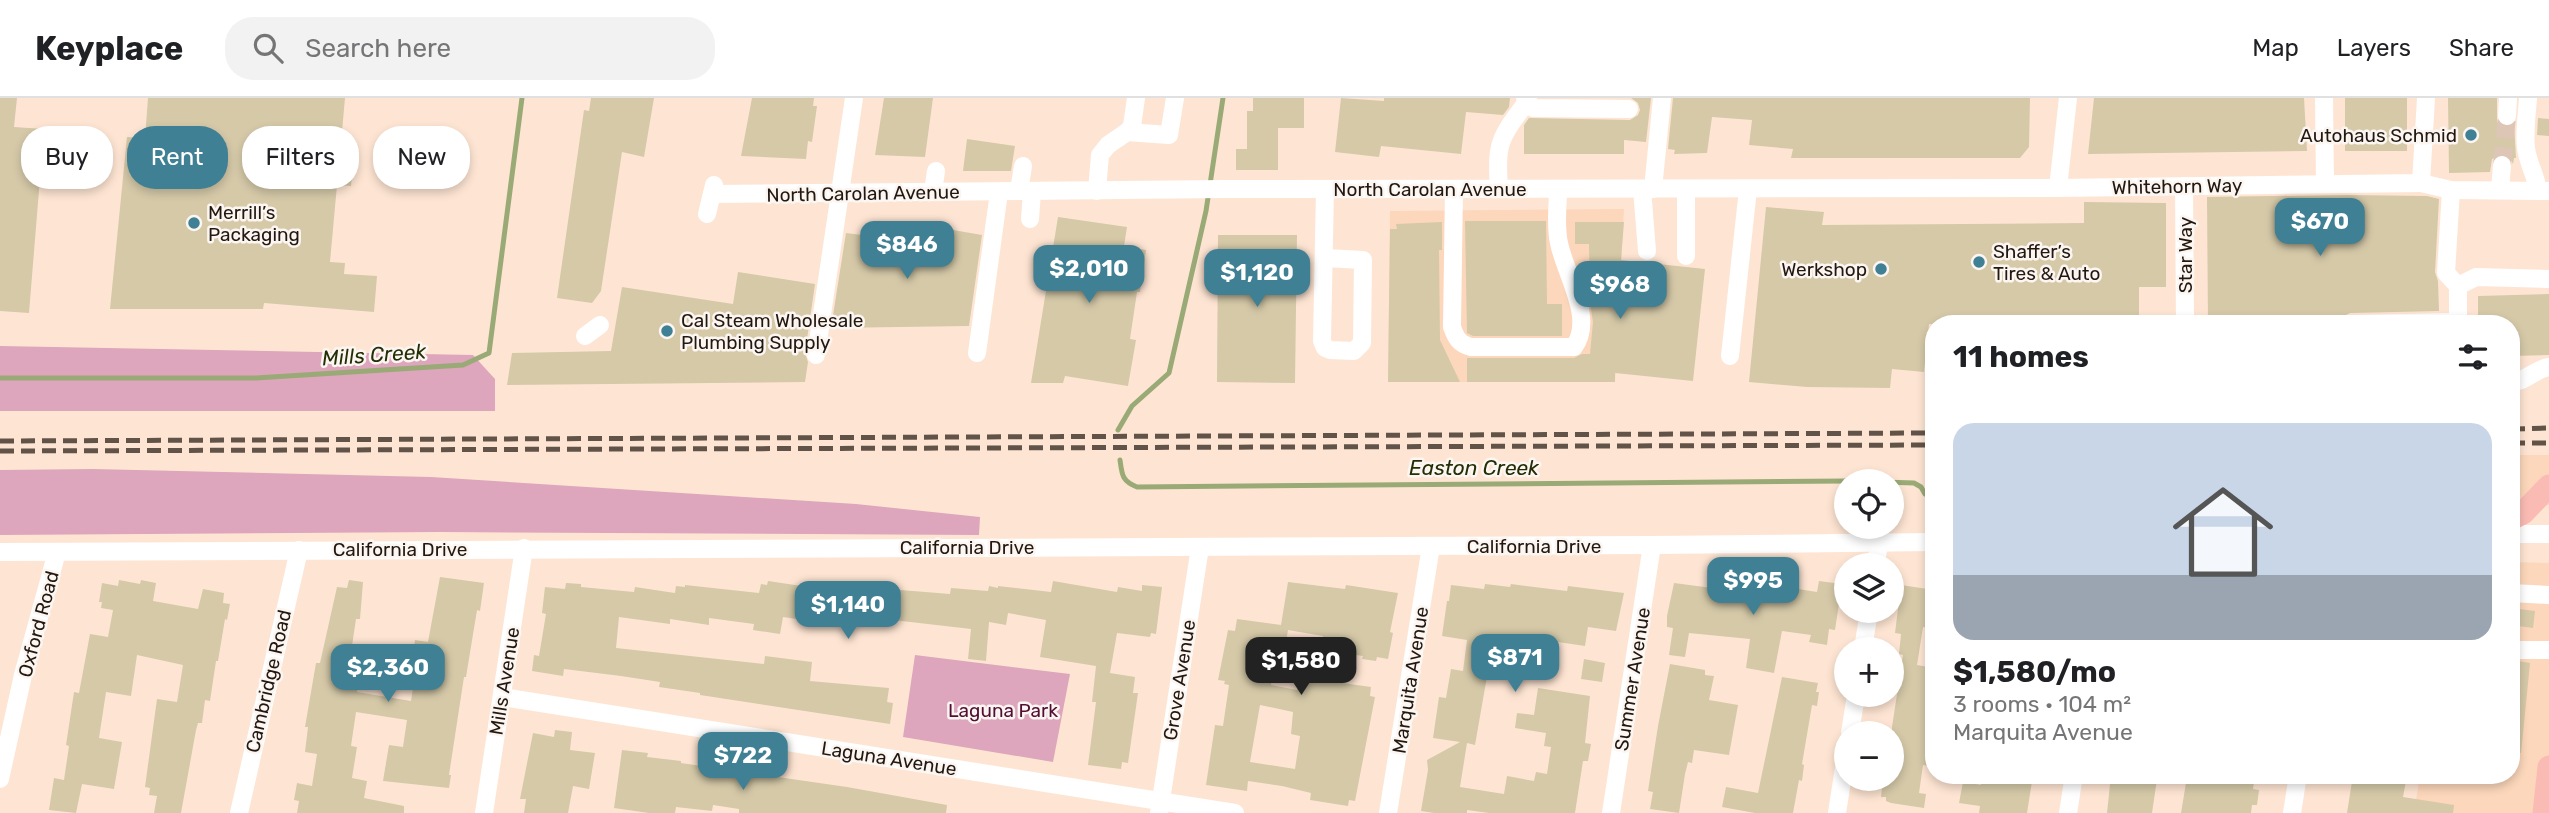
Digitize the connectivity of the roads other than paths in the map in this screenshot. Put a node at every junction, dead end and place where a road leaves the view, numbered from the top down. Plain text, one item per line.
1 (854, 98) edge
2 (1136, 98) edge
3 (1175, 98) edge
4 (1662, 98) edge
5 (2068, 98) edge
6 (2324, 98) edge
7 (2426, 98) edge
8 (2528, 98) edge
9 (1525, 101) edge
10 (1592, 104) edge
11 (1629, 109) dead end
12 (1128, 132) junction
13 (1023, 166) dead end
14 (2502, 166) tunnel mouth
15 (936, 171) dead end
16 (2421, 183) junction
17 (2325, 184) junction
18 (2184, 186) junction
19 (1686, 188) junction
20 (2058, 188) junction
21 (1325, 189) junction
22 (1454, 189) junction
23 (1499, 189) junction
24 (1558, 189) junction
25 (1647, 189) junction
26 (1748, 189) junction
27 (2451, 190) junction
28 (2500, 190) junction
29 (1025, 191) junction
30 (1097, 191) junction
31 (2544, 191) edge
32 (933, 192) junction
33 (999, 192) junction
34 (840, 193) junction
35 (707, 214) dead end
36 (1030, 219) dead end
37 (1647, 251) dead end
38 (1686, 256) dead end
39 (1325, 258) junction
40 (2549, 279) edge
41 (2458, 286) junction
42 (2185, 315) edge
43 (2458, 315) edge
44 (977, 353) dead end
45 (816, 355) dead end
46 (1730, 356) dead end
47 (2549, 367) edge
48 (2520, 382) edge
49 (2549, 486) edge
50 (2520, 513) edge
51 (2520, 534) edge
52 (2549, 534) edge
53 (1880, 542) junction
54 (1925, 542) edge
55 (1652, 545) junction
56 (1431, 546) junction
57 (1200, 547) junction
58 (524, 548) junction
59 (299, 550) junction
60 (0, 552) edge
61 (58, 552) junction
62 (1878, 553) edge
63 (2520, 593) edge
64 (2549, 595) edge
65 (2520, 650) edge
66 (2549, 650) edge
67 (502, 697) junction
68 (2548, 778) edge
69 (0, 779) edge
70 (2073, 784) edge
71 (2297, 784) edge
72 (1840, 791) edge
73 (1160, 807) edge
74 (239, 813) edge
75 (484, 813) edge
76 (1235, 813) edge
77 (1388, 813) edge
78 (1611, 813) edge
79 (1837, 813) edge
80 (2068, 813) edge
81 (2292, 813) edge
82 (2544, 813) edge

1 - 34 street
2 - 12 street
3 - 12 street
4 - 25 street
5 - 20 street
6 - 17 street
7 - 16 street
8 - 31 street
9 - 10 street
9 - 23 street
10 - 11 street
12 - 30 street
13 - 29 street
14 - 28 street
15 - 32 street
16 - 17 street, Whitehorn Way
16 - 27 street, Whitehorn Way
17 - 18 street, Whitehorn Way
18 - 20 street, Whitehorn Way
18 - 42 street, Star Way
19 - 25 street, North Carolan Avenue
19 - 26 street, North Carolan Avenue
19 - 38 street
20 - 26 street, North Carolan Avenue
21 - 22 street, North Carolan Avenue
21 - 30 street, North Carolan Avenue
21 - 39 street
22 - 23 street, North Carolan Avenue
22 - 24 street
23 - 24 street, North Carolan Avenue
24 - 25 street, North Carolan Avenue
25 - 37 street
26 - 46 street
27 - 28 street, Whitehorn Way
27 - 41 street
28 - 31 street, Whitehorn Way
29 - 30 street, North Carolan Avenue
29 - 33 street, North Carolan Avenue
29 - 36 street
32 - 33 street, North Carolan Avenue
32 - 34 street, North Carolan Avenue
33 - 44 street
34 - 35 street, North Carolan Avenue
34 - 45 street
39 - 39 street
40 - 41 street
41 - 43 street
47 - 48 street
49 - 50 main road
51 - 52 street
53 - 54 street, California Drive
53 - 55 street, California Drive
53 - 62 street
55 - 56 street, California Drive
55 - 78 street, Summer Avenue
56 - 57 street, California Drive
56 - 77 street, Marquita Avenue
57 - 58 street, California Drive
57 - 73 street, Grove Avenue
58 - 59 street, California Drive
58 - 67 street, Mills Avenue
59 - 61 street, California Drive
59 - 74 street, Cambridge Road
60 - 61 street, California Drive
61 - 69 street, Oxford Road
63 - 64 street
65 - 66 street
67 - 73 street, Laguna Avenue
67 - 75 street, Mills Avenue
68 - 82 main road
70 - 80 street
71 - 81 street
72 - 79 street
73 - 76 street, Laguna Avenue

